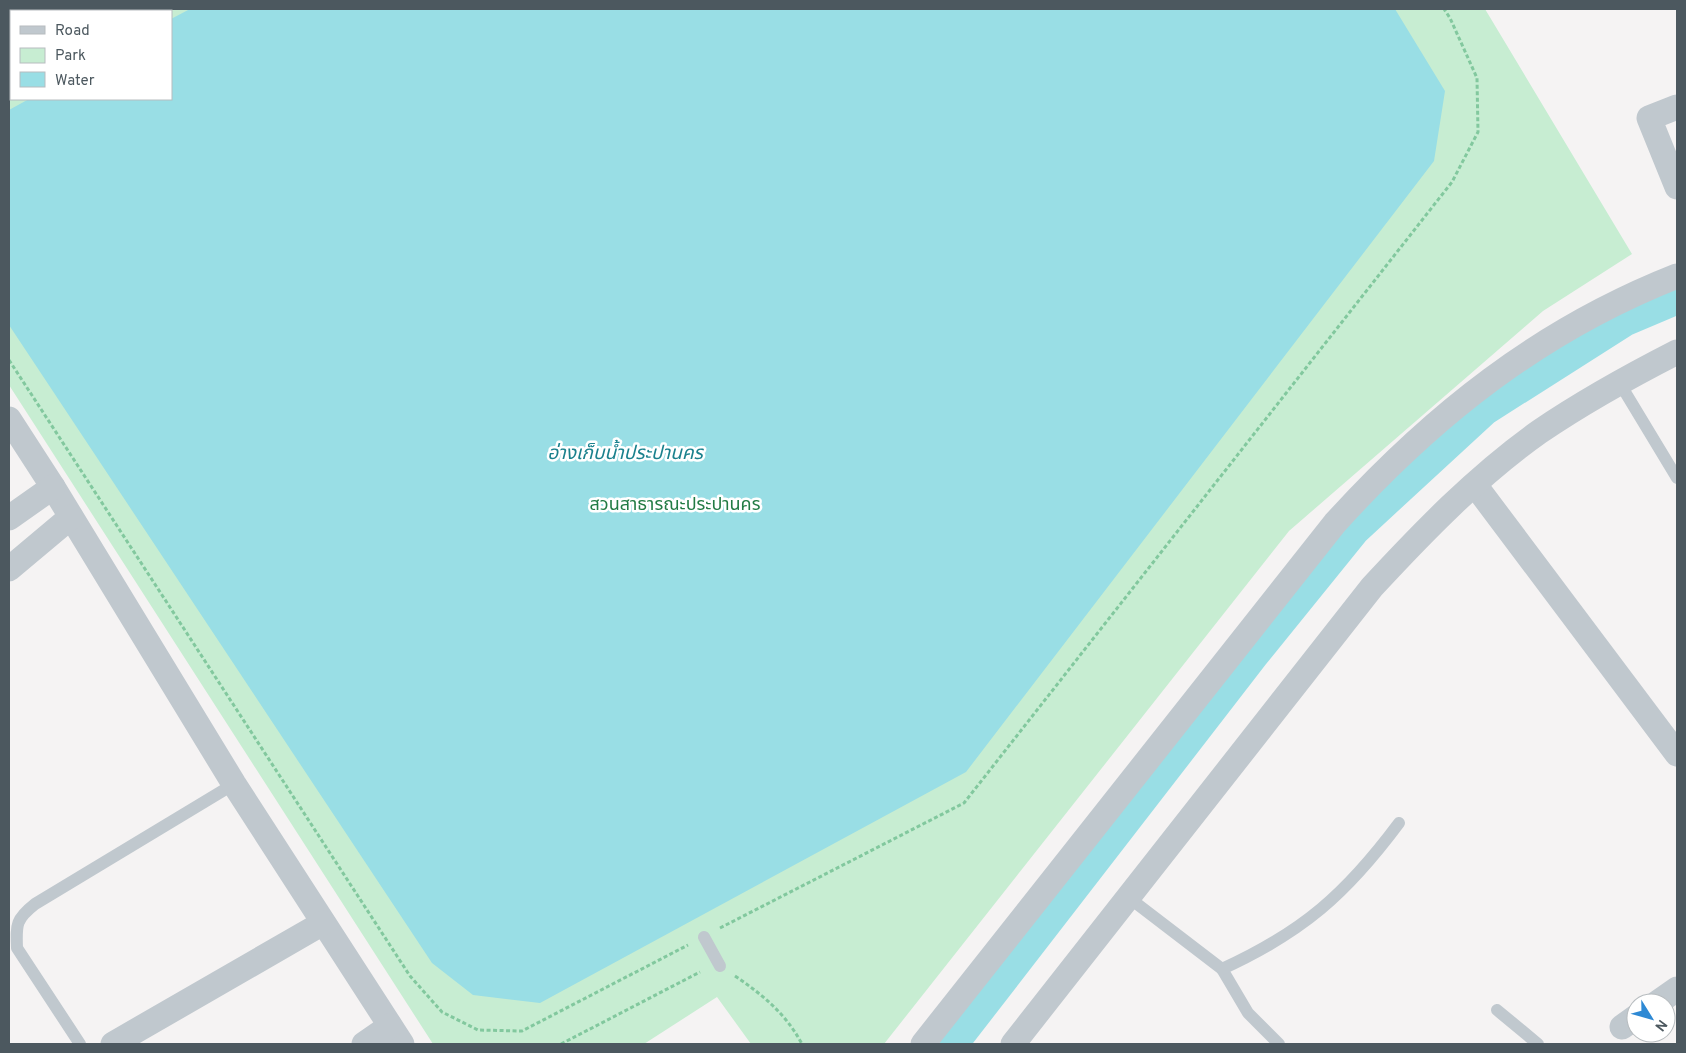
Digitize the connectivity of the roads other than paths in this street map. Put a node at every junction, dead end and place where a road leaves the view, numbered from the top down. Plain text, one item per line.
1 (1677, 107) edge
2 (1677, 187) edge
3 (1677, 276) edge
4 (1677, 352) edge
5 (1619, 382) junction
6 (9, 420) edge
7 (1677, 478) edge
8 (1475, 485) junction
9 (54, 487) junction
10 (71, 517) junction
11 (9, 518) edge
12 (9, 569) edge
13 (1677, 754) edge
14 (234, 784) junction
15 (1399, 824) dead end
16 (1128, 897) junction
17 (323, 923) junction
18 (704, 937) road end
19 (720, 966) road end
20 (1222, 969) junction
21 (1497, 1010) dead end
22 (396, 1035) edge
23 (80, 1044) edge
24 (112, 1044) edge
25 (364, 1044) edge
26 (923, 1044) edge
27 (1013, 1044) edge
28 (1278, 1044) edge
29 (1538, 1044) edge

1 - 2 street
3 - 26 street
4 - 5 street
5 - 7 lane
5 - 8 street
6 - 9 street
8 - 13 street
8 - 16 street
9 - 10 street
9 - 11 street
10 - 12 street
10 - 14 street
14 - 17 street
14 - 23 lane
15 - 20 lane
16 - 20 lane
16 - 27 street
17 - 22 street
17 - 24 street
18 - 19 lane
20 - 28 lane
21 - 29 lane
22 - 25 street

